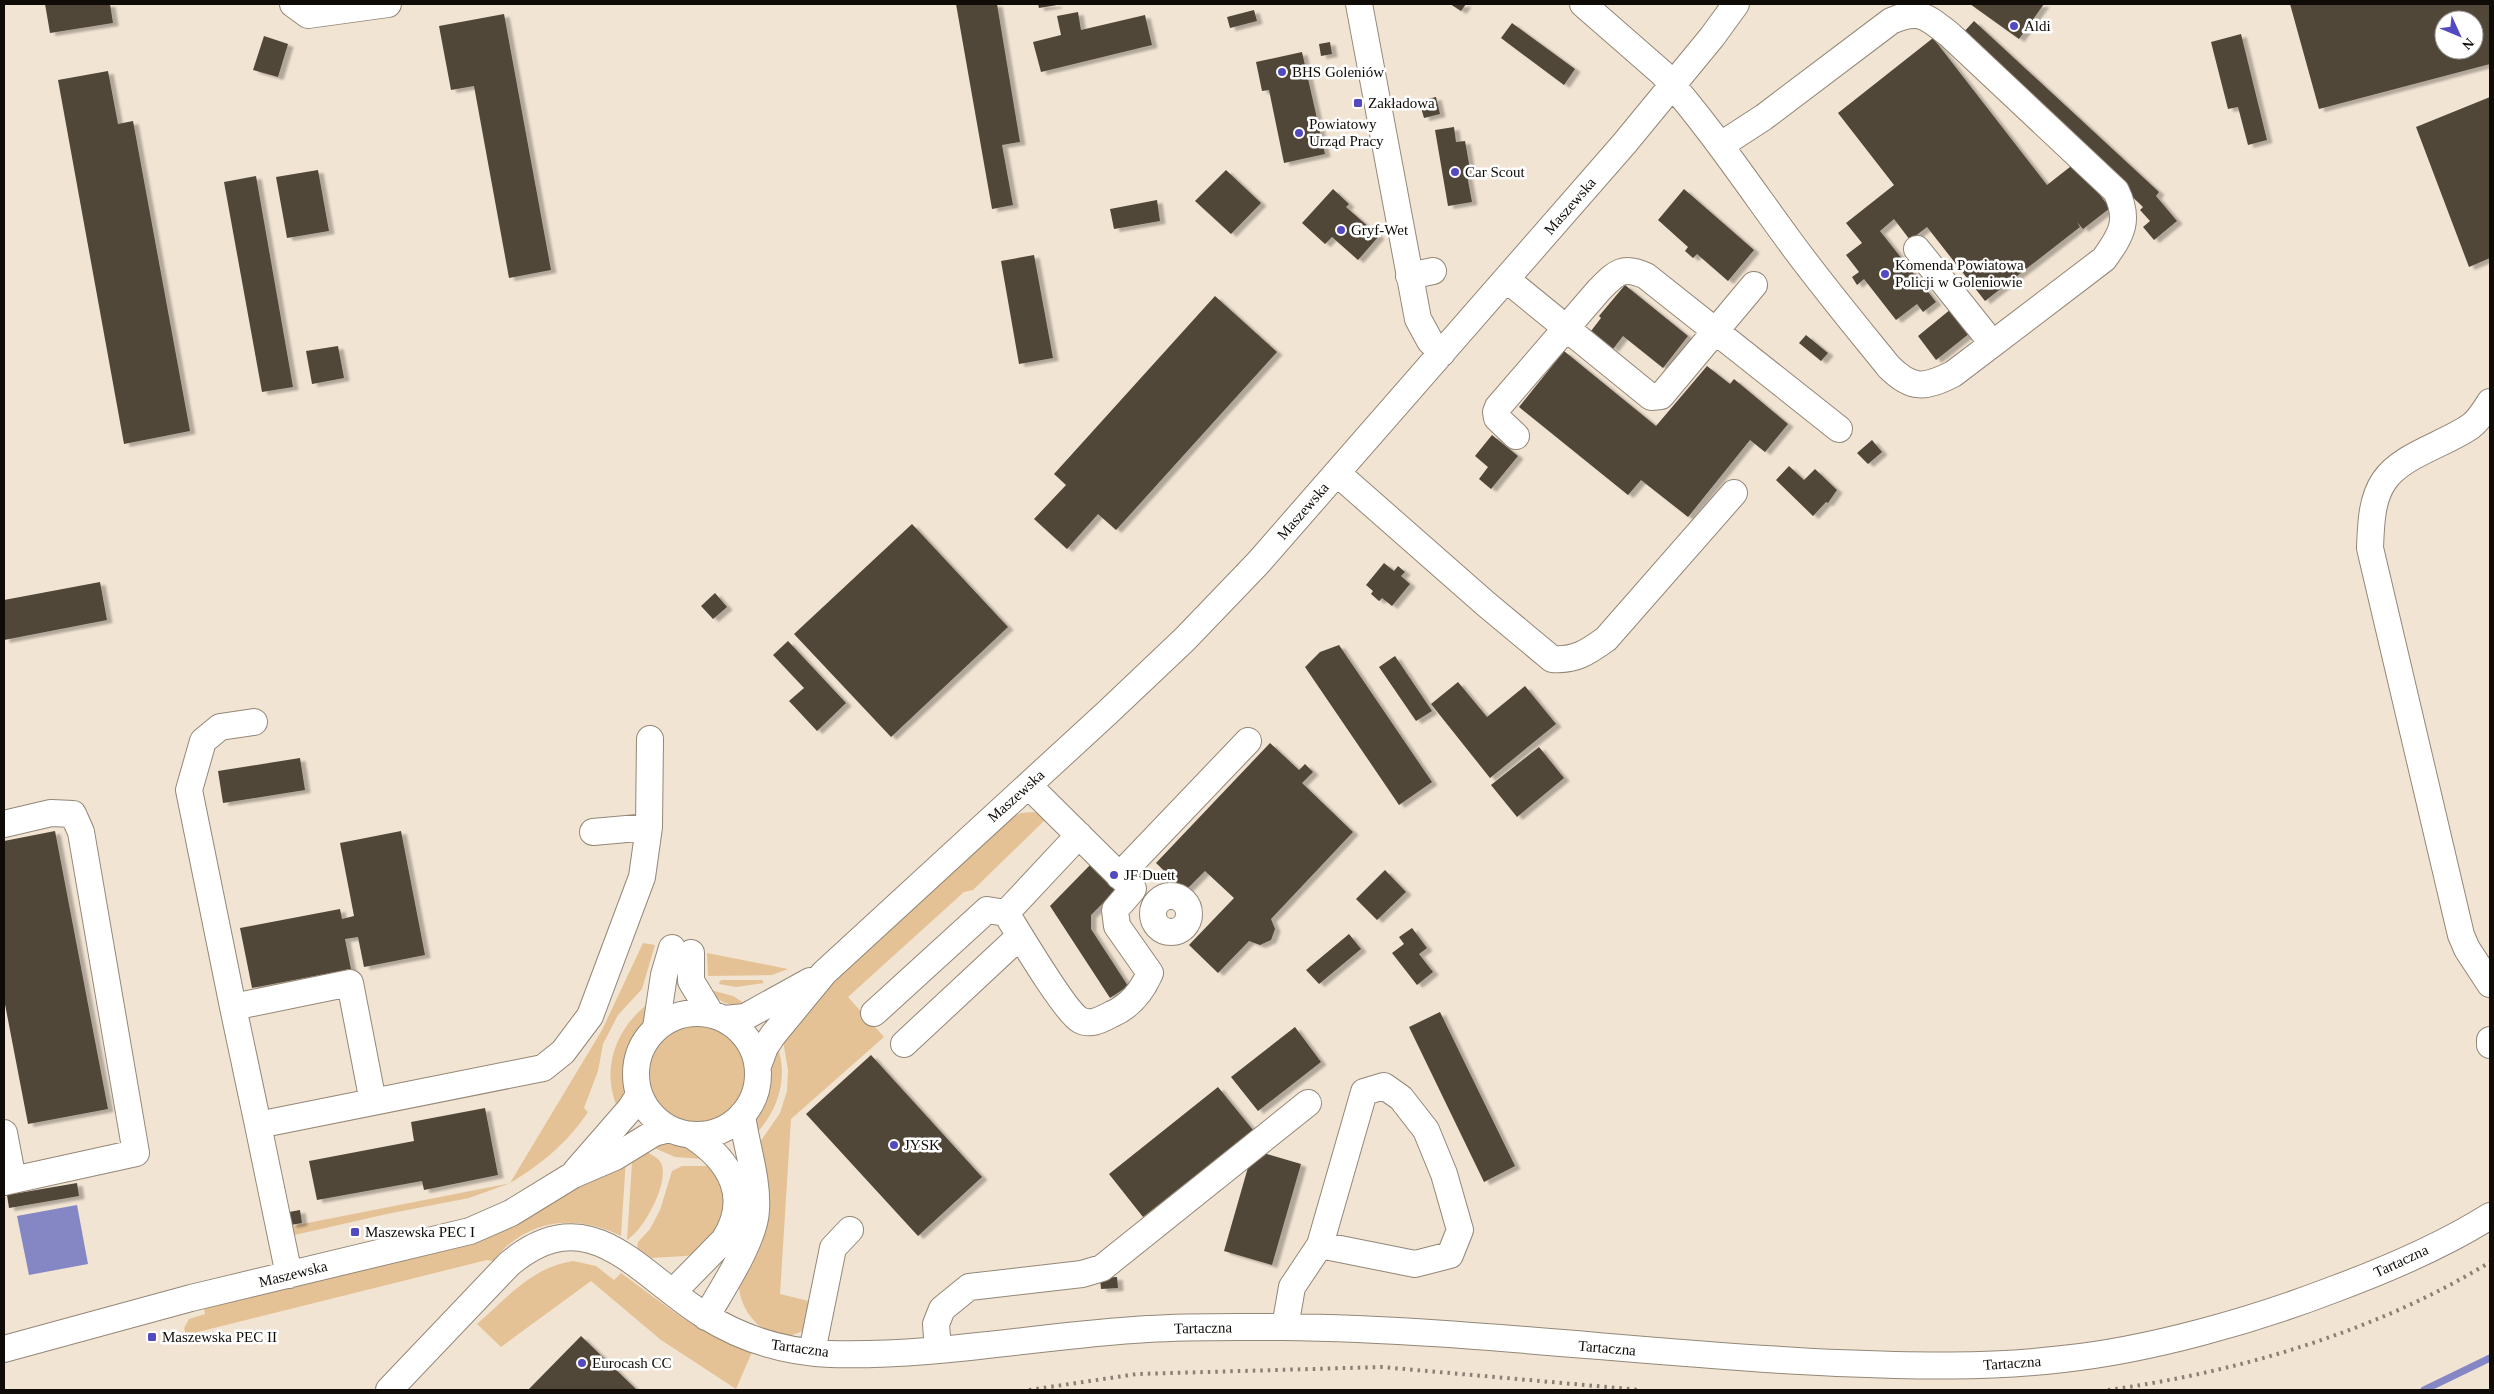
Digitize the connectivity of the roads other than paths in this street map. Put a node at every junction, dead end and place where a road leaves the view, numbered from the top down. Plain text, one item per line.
1 (293, 4) edge
2 (388, 4) edge
3 (1359, 4) edge
4 (1583, 4) edge
5 (1736, 4) edge
6 (1899, 9) edge
7 (1673, 85) junction
8 (1721, 144) junction
9 (1917, 249) dead end
10 (1506, 279) junction
11 (1754, 285) dead end
12 (1566, 328) junction
13 (1715, 330) junction
14 (1992, 343) junction
15 (1442, 353) junction
16 (2490, 402) edge
17 (1839, 429) dead end
18 (1516, 436) dead end
19 (1337, 473) junction
20 (1734, 493) dead end
21 (254, 722) dead end
22 (650, 738) dead end
23 (1248, 741) dead end
24 (1029, 786) junction
25 (4, 824) edge
26 (649, 827) junction
27 (594, 832) dead end
28 (1079, 835) junction
29 (1126, 882) junction
30 (1006, 913) junction
31 (1020, 936) junction
32 (1150, 973) junction
33 (824, 974) junction
34 (2490, 984) edge
35 (233, 1007) junction
36 (874, 1013) dead end
37 (717, 1016) junction
38 (656, 1028) junction
39 (2490, 1040) edge
40 (904, 1044) dead end
41 (2490, 1045) edge
42 (758, 1066) junction
43 (639, 1095) junction
44 (373, 1102) junction
45 (1308, 1103) dead end
46 (742, 1115) junction
47 (258, 1125) junction
48 (681, 1132) junction
49 (4, 1133) edge
50 (573, 1175) junction
51 (8, 1181) edge
52 (2490, 1216) edge
53 (850, 1230) dead end
54 (1320, 1246) junction
55 (289, 1275) junction
56 (673, 1292) junction
57 (706, 1317) junction
58 (1285, 1327) junction
59 (4, 1349) edge
60 (938, 1350) junction
61 (812, 1352) junction
62 (389, 1390) edge

1 - 2 street
3 - 15 street
4 - 7 street
5 - 7 street, Maszewska
6 - 8 street
6 - 14 street
7 - 8 street
7 - 10 street, Maszewska
8 - 14 street
9 - 14 street
10 - 12 street
10 - 15 street, Maszewska
11 - 13 street
12 - 13 street
12 - 13 street
12 - 18 street
13 - 17 street
15 - 19 street, Maszewska
16 - 34 street
19 - 20 street
19 - 24 street, Maszewska
21 - 35 street
22 - 26 street
23 - 29 street
24 - 28 street
24 - 33 street, Maszewska
25 - 51 street
26 - 27 street
26 - 44 street
28 - 29 street
28 - 30 street
29 - 32 street
29 - 32 street
30 - 31 street
30 - 36 street
31 - 32 street
31 - 40 street
33 - 37 street, Maszewska
33 - 42 street, Maszewska
35 - 44 street
35 - 47 street
37 - 38 street
37 - 38 street
37 - 42 street
38 - 43 street
39 - 41 street
42 - 46 street
43 - 48 street
43 - 50 street, Maszewska
44 - 47 street
45 - 60 street
46 - 48 street
46 - 57 street
47 - 55 street
48 - 50 street, Maszewska
48 - 56 street
49 - 51 street
50 - 55 street, Maszewska
52 - 58 street, Tartaczna
53 - 61 street
54 - 54 street
54 - 58 street
55 - 59 street, Maszewska
56 - 57 street, Tartaczna
56 - 62 street, Tartaczna
57 - 61 street, Tartaczna
58 - 60 street, Tartaczna
60 - 61 street, Tartaczna

